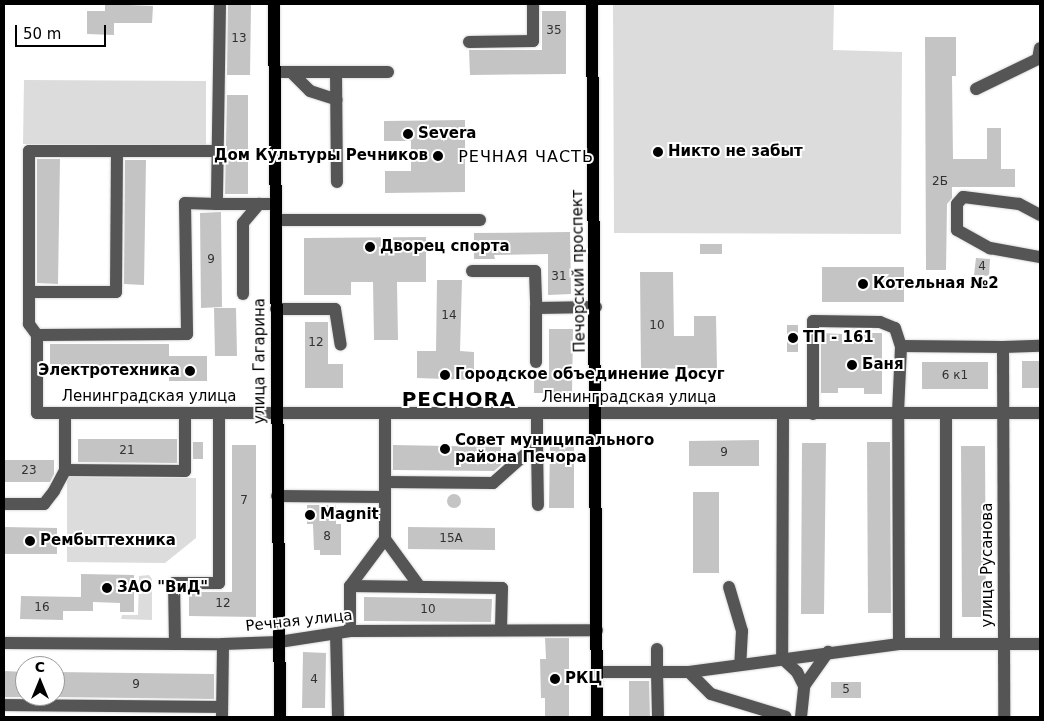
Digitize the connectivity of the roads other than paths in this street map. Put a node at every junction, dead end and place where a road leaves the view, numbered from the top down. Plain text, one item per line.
1 (220, 4) edge
2 (274, 4) edge
3 (533, 4) edge
4 (592, 4) edge
5 (469, 42) dead end
6 (1040, 48) edge
7 (275, 72) junction
8 (291, 72) junction
9 (336, 72) junction
10 (388, 72) dead end
11 (976, 90) dead end
12 (337, 100) junction
13 (116, 151) junction
14 (217, 151) junction
15 (338, 182) dead end
16 (218, 204) junction
17 (258, 204) junction
18 (275, 204) junction
19 (1040, 215) edge
20 (276, 220) junction
21 (480, 220) dead end
22 (1040, 257) edge
23 (472, 271) dead end
24 (29, 292) junction
25 (243, 294) dead end
26 (596, 307) junction
27 (536, 308) junction
28 (276, 309) junction
29 (37, 335) junction
30 (341, 345) dead end
31 (901, 346) junction
32 (1040, 346) edge
33 (1003, 347) junction
34 (536, 362) dead end
35 (65, 413) junction
36 (898, 413) junction
37 (946, 413) junction
38 (1004, 413) junction
39 (1040, 413) edge
40 (185, 414) junction
41 (219, 414) junction
42 (277, 414) junction
43 (385, 414) junction
44 (537, 414) junction
45 (596, 414) junction
46 (783, 414) junction
47 (813, 414) junction
48 (537, 444) junction
49 (65, 470) junction
50 (385, 482) junction
51 (277, 496) junction
52 (385, 497) junction
53 (4, 504) edge
54 (538, 505) dead end
55 (385, 539) junction
56 (350, 586) junction
57 (420, 587) junction
58 (729, 587) dead end
59 (501, 630) junction
60 (597, 630) junction
61 (350, 632) junction
62 (336, 634) junction
63 (279, 642) junction
64 (4, 643) edge
65 (1004, 643) junction
66 (175, 644) junction
67 (223, 644) junction
68 (899, 644) junction
69 (946, 644) junction
70 (1040, 644) edge
71 (657, 649) dead end
72 (828, 652) junction
73 (782, 658) junction
74 (740, 664) junction
75 (597, 672) junction
76 (657, 672) junction
77 (689, 672) junction
78 (804, 686) junction
79 (4, 705) edge
80 (222, 712) edge
81 (280, 717) edge
82 (338, 717) edge
83 (597, 717) edge
84 (658, 717) edge
85 (786, 717) edge
86 (801, 717) edge
87 (1004, 717) edge

1 - 14 street
2 - 7 main road, улица Гагарина
3 - 5 street
4 - 26 main road, Печорский проспект
6 - 11 street
7 - 8 street
7 - 18 main road, улица Гагарина
8 - 9 street
8 - 12 street
9 - 10 street
9 - 12 street
12 - 15 street
13 - 14 street
13 - 24 street
13 - 24 street
14 - 16 street
16 - 17 street
16 - 29 street
17 - 18 street
17 - 25 street
18 - 20 main road, улица Гагарина
19 - 22 street
20 - 21 street
20 - 28 main road, улица Гагарина
23 - 27 street
24 - 29 street
26 - 27 street
26 - 45 main road, Печорский проспект
27 - 34 street
28 - 30 street
28 - 42 main road, улица Гагарина
29 - 35 street, Ленинградская улица
31 - 33 street
31 - 36 street
31 - 47 street
32 - 33 street
33 - 38 street, улица Русанова
35 - 40 street, Ленинградская улица
35 - 49 street
36 - 37 street, Ленинградская улица
36 - 47 street, Ленинградская улица
36 - 68 street
37 - 38 street, Ленинградская улица
37 - 69 street
38 - 39 street, Ленинградская улица
38 - 65 street, улица Русанова
40 - 41 street, Ленинградская улица
40 - 49 street
41 - 42 street, Ленинградская улица
41 - 66 street
42 - 43 street, Ленинградская улица
42 - 51 main road, улица Гагарина
43 - 44 street, Ленинградская улица
43 - 50 street
44 - 45 street, Ленинградская улица
44 - 48 street
45 - 46 street, Ленинградская улица
45 - 60 main road, Печорский проспект
46 - 47 street, Ленинградская улица
46 - 73 street
48 - 50 street
48 - 54 street
49 - 53 street
50 - 52 street
51 - 52 street
51 - 63 main road, улица Гагарина
52 - 55 street
55 - 56 street
55 - 57 street
56 - 57 street
56 - 61 street
57 - 59 street
58 - 74 street
59 - 60 street, Речная улица
59 - 61 street, Речная улица
60 - 75 main road, Печорский проспект
61 - 62 street, Речная улица
62 - 63 street, Речная улица
62 - 82 street
63 - 67 street, Речная улица
63 - 81 main road, улица Гагарина
64 - 66 street, Речная улица
65 - 69 street
65 - 70 street
65 - 87 street, улица Русанова
66 - 67 street, Речная улица
67 - 80 street
68 - 69 street
68 - 72 street
71 - 76 street
72 - 73 street
72 - 78 street
73 - 74 street
73 - 78 street
74 - 77 street
75 - 76 street
75 - 83 main road, Печорский проспект
76 - 77 street
76 - 84 street
77 - 85 street
78 - 86 street
79 - 80 street

